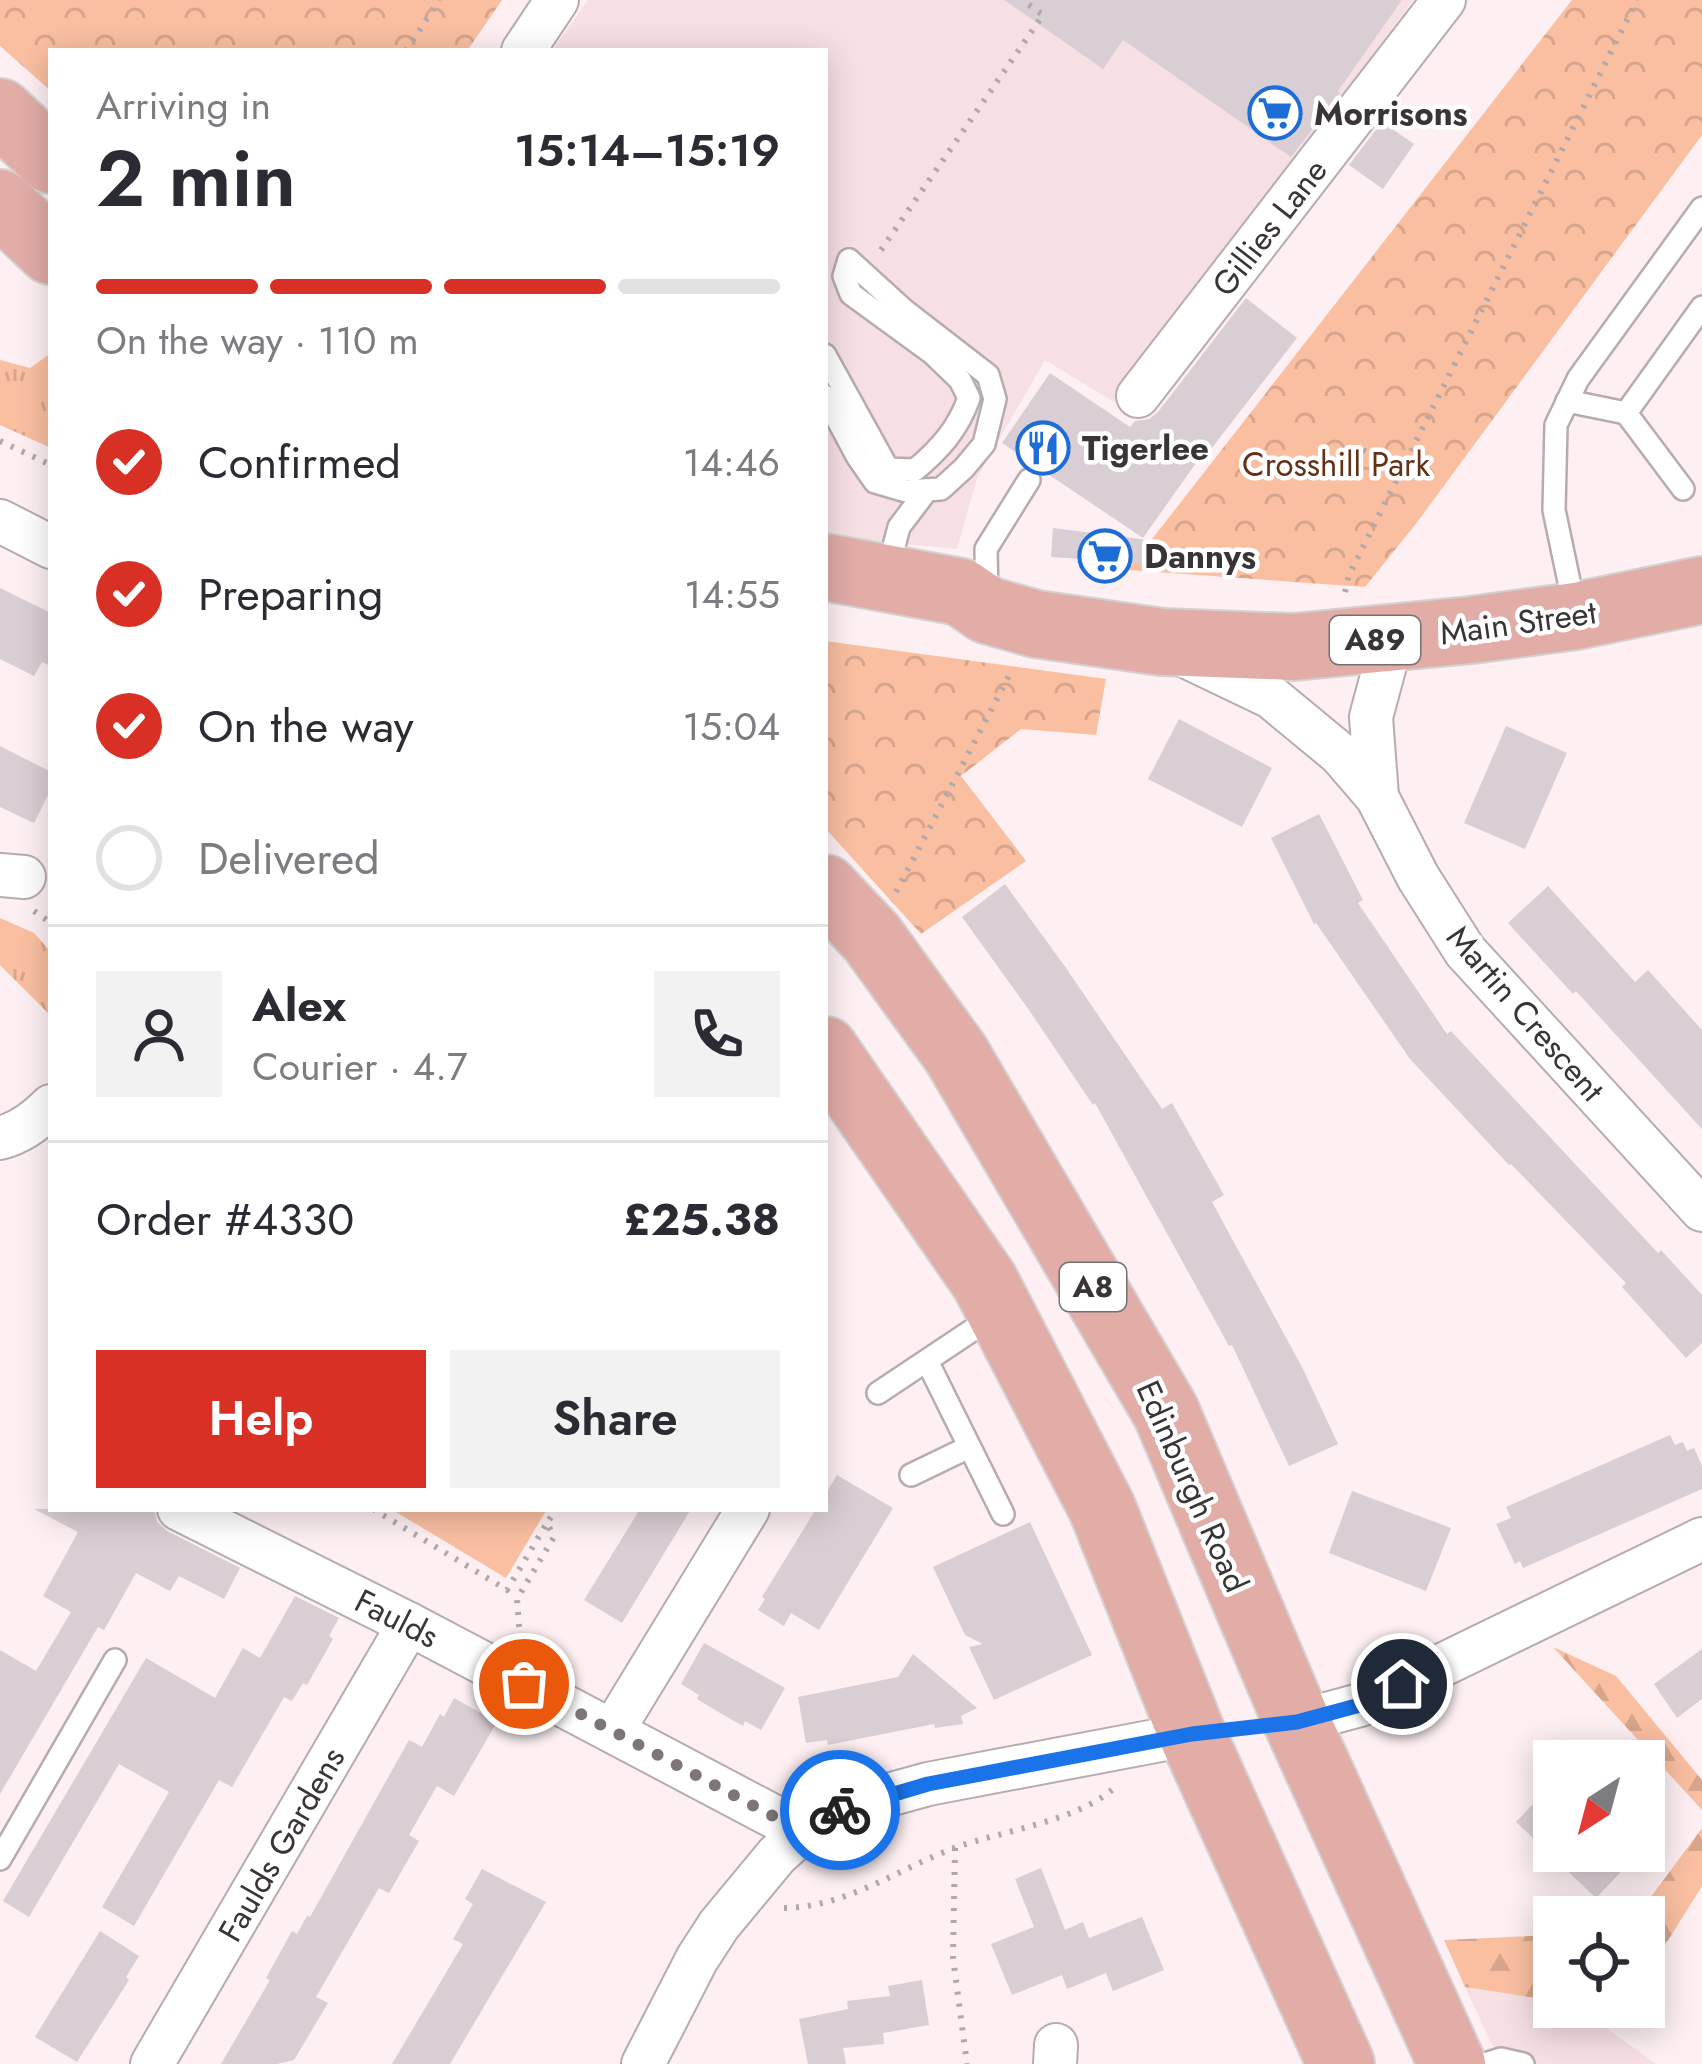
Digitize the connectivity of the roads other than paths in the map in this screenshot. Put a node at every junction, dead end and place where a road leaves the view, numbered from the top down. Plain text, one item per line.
1 (557, 0) edge
2 (1444, 0) edge
3 (525, 48) edge
4 (0, 112) edge
5 (48, 157) edge
6 (0, 203) edge
7 (1702, 208) edge
8 (48, 248) edge
9 (1702, 307) edge
10 (828, 361) edge
11 (1138, 396) dead end
12 (1567, 401) junction
13 (828, 402) edge
14 (1626, 413) junction
15 (1028, 480) dead end
16 (1683, 489) dead end
17 (927, 490) junction
18 (0, 521) edge
19 (48, 545) edge
20 (828, 568) edge
21 (915, 583) junction
22 (1681, 595) edge
23 (828, 599) edge
24 (1576, 616) junction
25 (1037, 622) junction
26 (1363, 640) junction
27 (1162, 642) junction
28 (1377, 797) junction
29 (828, 891) edge
30 (828, 1054) edge
31 (48, 1109) edge
32 (0, 1138) edge
33 (1702, 1210) edge
34 (1000, 1312) junction
35 (927, 1361) junction
36 (878, 1393) dead end
37 (970, 1447) junction
38 (910, 1475) dead end
39 (185, 1512) edge
40 (746, 1512) edge
41 (1003, 1514) dead end
42 (1702, 1540) edge
43 (409, 1624) junction
44 (115, 1660) dead end
45 (1297, 1722) junction
46 (613, 1730) junction
47 (1161, 1740) junction
48 (803, 1832) junction
49 (0, 1859) edge
50 (152, 2064) edge
51 (643, 2064) edge
52 (1341, 2064) edge
53 (1452, 2064) edge
54 (1485, 2064) edge
55 (1523, 2064) edge

1 - 3 street
2 - 11 street, Gillies Lane
4 - 5 main road
6 - 8 main road
7 - 12 lane
9 - 14 lane
10 - 17 lane
12 - 14 lane
12 - 24 lane
13 - 17 lane
14 - 16 lane
15 - 25 lane
17 - 21 lane
18 - 19 street
20 - 21 main road, A89
21 - 25 main road, A89
22 - 24 main road, Main Street / A89
23 - 25 main road, A89
24 - 26 main road, Main Street / A89
25 - 27 main road, Main Street / A89
26 - 27 main road, Main Street / A89
26 - 28 street, Martin Crescent
27 - 28 street, Martin Crescent
28 - 33 street, Martin Crescent
29 - 45 main road, Edinburgh Road / A8
30 - 34 main road
31 - 32 street
34 - 35 lane
34 - 47 main road
35 - 36 lane
35 - 37 lane
37 - 38 lane
37 - 41 lane
39 - 43 street, Faulds
40 - 46 street
42 - 45 street
43 - 46 street, Faulds
43 - 50 street, Faulds Gardens
44 - 49 lane
45 - 47 main road
45 - 53 main road, Edinburgh Road / A8
46 - 48 street, Faulds
47 - 48 street
47 - 52 main road
48 - 51 street
54 - 55 lane

